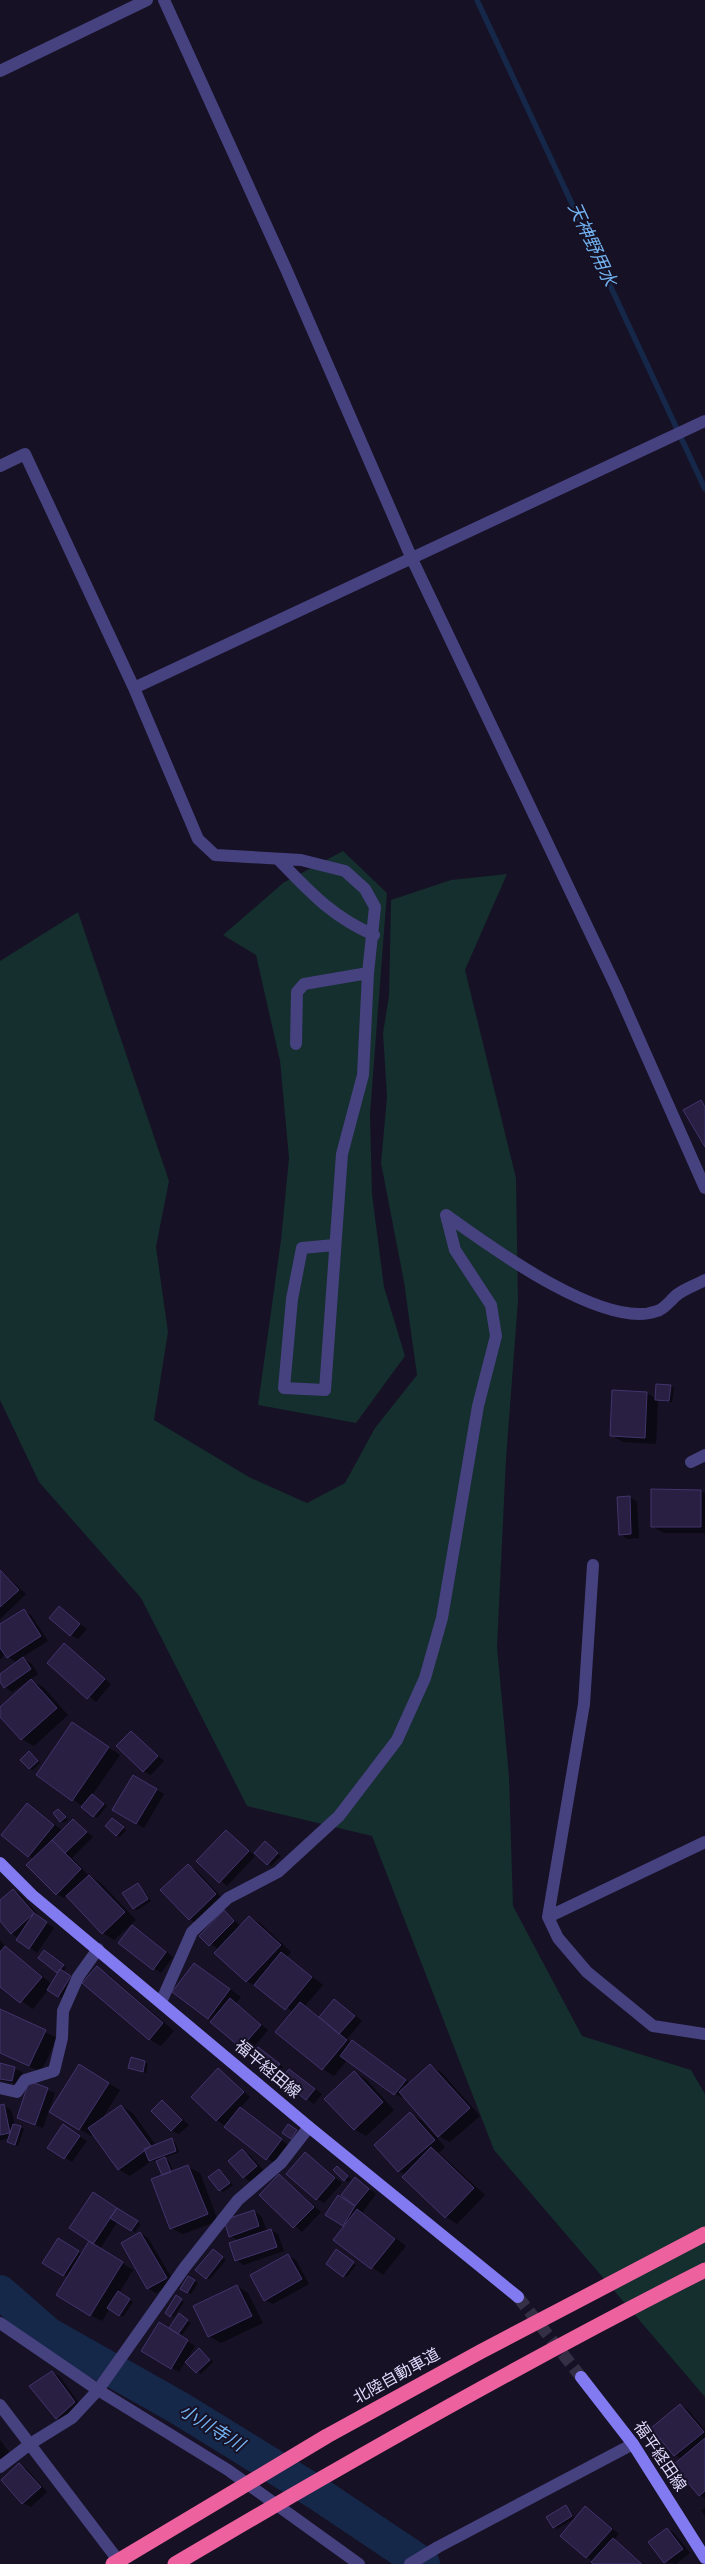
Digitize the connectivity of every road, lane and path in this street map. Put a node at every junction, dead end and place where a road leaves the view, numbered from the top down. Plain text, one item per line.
1 (147, 0) edge
2 (164, 0) edge
3 (0, 71) edge
4 (705, 420) edge
5 (0, 466) edge
6 (412, 559) junction
7 (134, 688) junction
8 (278, 859) junction
9 (374, 935) junction
10 (368, 973) junction
11 (296, 1044) dead end
12 (705, 1188) edge
13 (334, 1245) junction
14 (705, 1280) edge
15 (705, 1455) edge
16 (691, 1462) dead end
17 (593, 1565) dead end
18 (705, 1842) edge
19 (0, 1863) edge
20 (548, 1917) junction
21 (98, 1949) junction
22 (161, 2002) junction
23 (705, 2034) edge
24 (0, 2088) edge
25 (309, 2127) junction
26 (705, 2234) edge
27 (705, 2270) edge
28 (518, 2296) tunnel mouth
29 (0, 2323) edge
30 (581, 2377) tunnel mouth
31 (98, 2390) junction
32 (0, 2405) edge
33 (30, 2444) junction
34 (633, 2444) junction
35 (0, 2467) edge
36 (705, 2558) edge
37 (113, 2564) edge
38 (121, 2564) edge
39 (175, 2564) edge
40 (359, 2564) edge
41 (410, 2564) edge

1 - 3 street
2 - 6 street
4 - 6 street
5 - 7 street
6 - 7 street
6 - 12 street
7 - 8 street
8 - 9 street
8 - 9 street
9 - 10 street
10 - 11 street
10 - 13 street
13 - 13 street
14 - 22 street
15 - 16 street
17 - 20 street
18 - 20 street
19 - 21 main road, 福平経田線
20 - 23 street
21 - 22 main road, 福平経田線
21 - 24 street
22 - 25 main road, 福平経田線
25 - 28 main road, 福平経田線
25 - 31 street
26 - 37 highway, 北陸自動車道
27 - 39 highway
29 - 31 street
30 - 34 main road, 福平経田線
31 - 33 street
31 - 40 street
32 - 33 street
33 - 35 street
33 - 38 street
34 - 36 main road, 福平経田線
34 - 41 street

